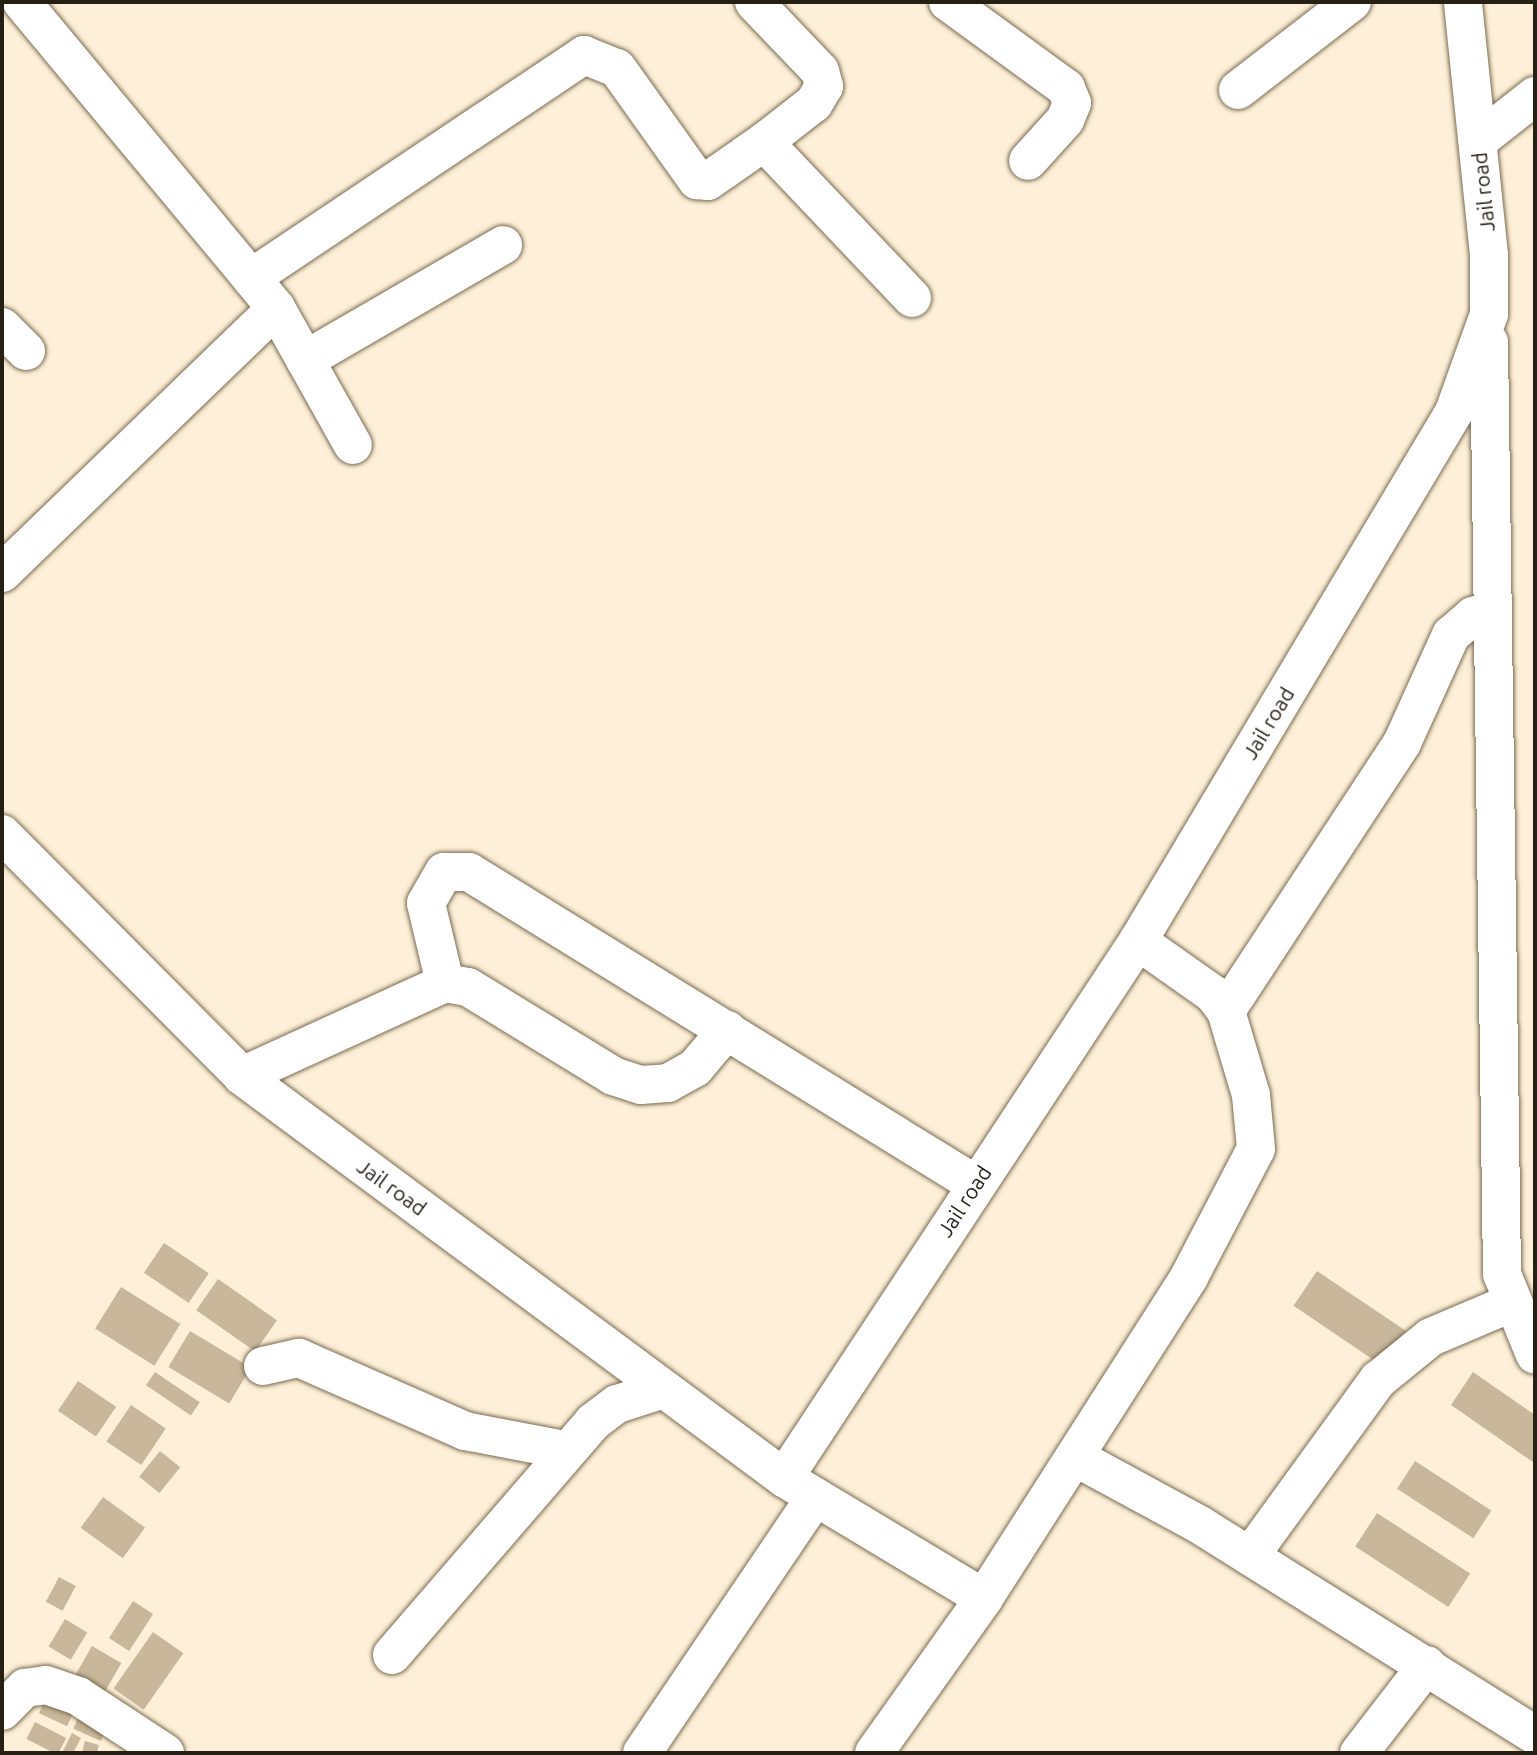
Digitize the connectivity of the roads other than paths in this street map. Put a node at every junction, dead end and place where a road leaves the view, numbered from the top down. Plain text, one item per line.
1 (22, 2) edge
2 (754, 2) edge
3 (1352, 2) edge
4 (1463, 2) edge
5 (967, 7) edge
6 (1238, 90) dead end
7 (1535, 96) edge
8 (1478, 141) junction
9 (764, 142) junction
10 (1027, 161) dead end
11 (503, 245) dead end
12 (251, 278) junction
13 (912, 298) dead end
14 (276, 308) junction
15 (1489, 314) junction
16 (305, 360) junction
17 (353, 445) dead end
18 (2, 573) edge
19 (1493, 610) junction
20 (2, 834) edge
21 (1138, 941) junction
22 (445, 983) junction
23 (1226, 1011) junction
24 (727, 1030) junction
25 (242, 1076) junction
26 (975, 1184) junction
27 (1511, 1303) junction
28 (1535, 1355) edge
29 (262, 1366) dead end
30 (661, 1390) junction
31 (565, 1450) junction
32 (1075, 1457) junction
33 (799, 1487) junction
34 (1250, 1556) junction
35 (984, 1598) junction
36 (392, 1655) dead end
37 (1427, 1665) junction
38 (2, 1711) edge
39 (1535, 1735) edge
40 (165, 1753) edge
41 (642, 1753) edge
42 (874, 1753) edge
43 (1359, 1753) edge

1 - 12 street
2 - 9 street
3 - 6 street
4 - 8 street, Jail road
5 - 10 street
7 - 8 street
8 - 15 street, Jail road
9 - 12 street
9 - 13 street
11 - 16 street
12 - 14 street
14 - 16 street
14 - 18 street
15 - 19 street
15 - 21 street, Jail road
16 - 17 street
19 - 23 street
19 - 27 street
20 - 25 street, Jail road
21 - 23 street
21 - 26 street, Jail road
22 - 24 street
22 - 24 street
22 - 25 street
23 - 32 street
24 - 26 street
25 - 30 street, Jail road
26 - 33 street, Jail road
27 - 28 street
27 - 34 street
29 - 31 street
30 - 31 street
30 - 33 street, Jail road
31 - 36 street
32 - 34 street
32 - 35 street
33 - 35 street
33 - 41 street
34 - 37 street
35 - 42 street
37 - 39 street
37 - 43 street
38 - 40 street

